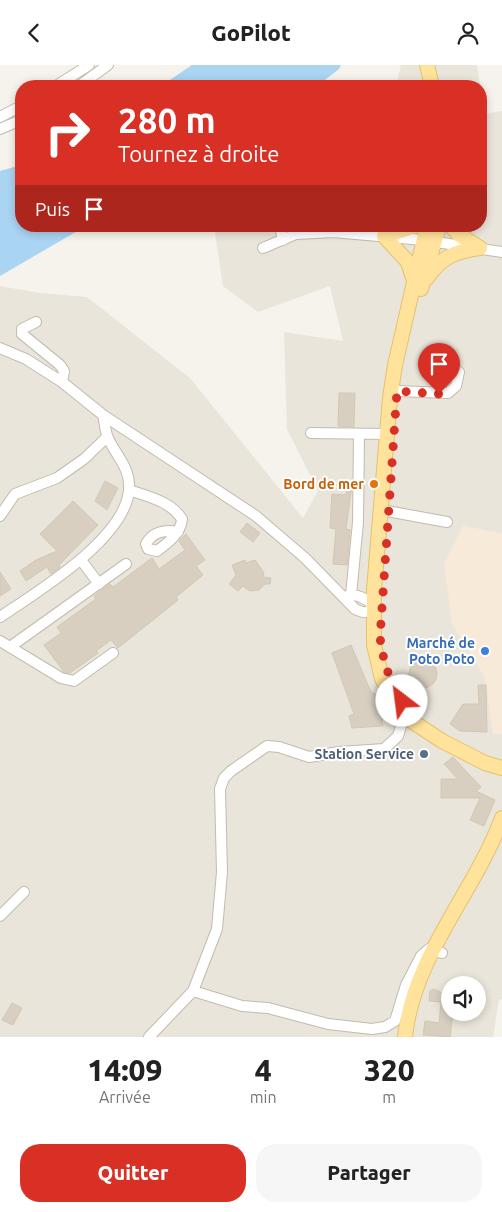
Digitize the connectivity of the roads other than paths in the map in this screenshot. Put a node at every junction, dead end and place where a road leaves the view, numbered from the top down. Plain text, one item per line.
1 (89, 65) edge
2 (108, 65) edge
3 (427, 65) edge
4 (65, 80) edge
5 (87, 80) edge
6 (431, 80) edge
7 (15, 109) edge
8 (0, 117) edge
9 (15, 123) edge
10 (0, 129) edge
11 (281, 232) edge
12 (397, 232) edge
13 (427, 232) edge
14 (435, 232) edge
15 (456, 232) edge
16 (384, 236) junction
17 (283, 240) junction
18 (428, 241) junction
19 (263, 248) dead end
20 (480, 248) junction
21 (502, 252) edge
22 (417, 285) junction
23 (36, 322) dead end
24 (0, 348) edge
25 (459, 372) dead end
26 (62, 382) junction
27 (397, 391) junction
28 (103, 415) junction
29 (312, 433) dead end
30 (359, 434) junction
31 (387, 434) junction
32 (107, 437) junction
33 (129, 491) junction
34 (388, 511) junction
35 (0, 516) edge
36 (447, 523) dead end
37 (178, 532) dead end
38 (81, 560) junction
39 (126, 564) dead end
40 (99, 583) junction
41 (347, 596) junction
42 (378, 607) junction
43 (0, 617) edge
44 (0, 641) edge
45 (10, 647) junction
46 (114, 653) dead end
47 (404, 716) junction
48 (502, 760) edge
49 (502, 768) edge
50 (502, 818) edge
51 (502, 835) edge
52 (24, 892) dead end
53 (0, 916) edge
54 (438, 951) junction
55 (192, 991) junction
56 (149, 1037) edge
57 (405, 1037) edge
58 (412, 1037) edge

1 - 4 street
2 - 5 street
3 - 6 main road
7 - 8 street
9 - 10 street
11 - 17 street
12 - 16 main road
13 - 18 main road
14 - 18 main road
15 - 20 main road
16 - 17 street
16 - 18 street
16 - 22 main road
17 - 19 street
18 - 20 street
18 - 22 main road
20 - 21 street
20 - 22 main road
22 - 27 main road
22 - 31 main road
23 - 26 street
24 - 26 street
25 - 27 street
26 - 28 street
27 - 34 main road
28 - 32 street
28 - 41 street
29 - 30 street
30 - 31 street
30 - 41 street
31 - 42 main road
32 - 33 street
32 - 35 street
33 - 37 street
33 - 38 street
34 - 36 street
34 - 42 main road
38 - 40 street
38 - 43 street
39 - 40 street
40 - 45 street
41 - 42 street
42 - 47 main road
42 - 48 main road
44 - 45 street
45 - 46 street
47 - 49 main road
47 - 55 street
50 - 54 main road
51 - 54 main road
52 - 53 street
54 - 55 street
54 - 57 main road
54 - 58 main road
55 - 56 street

